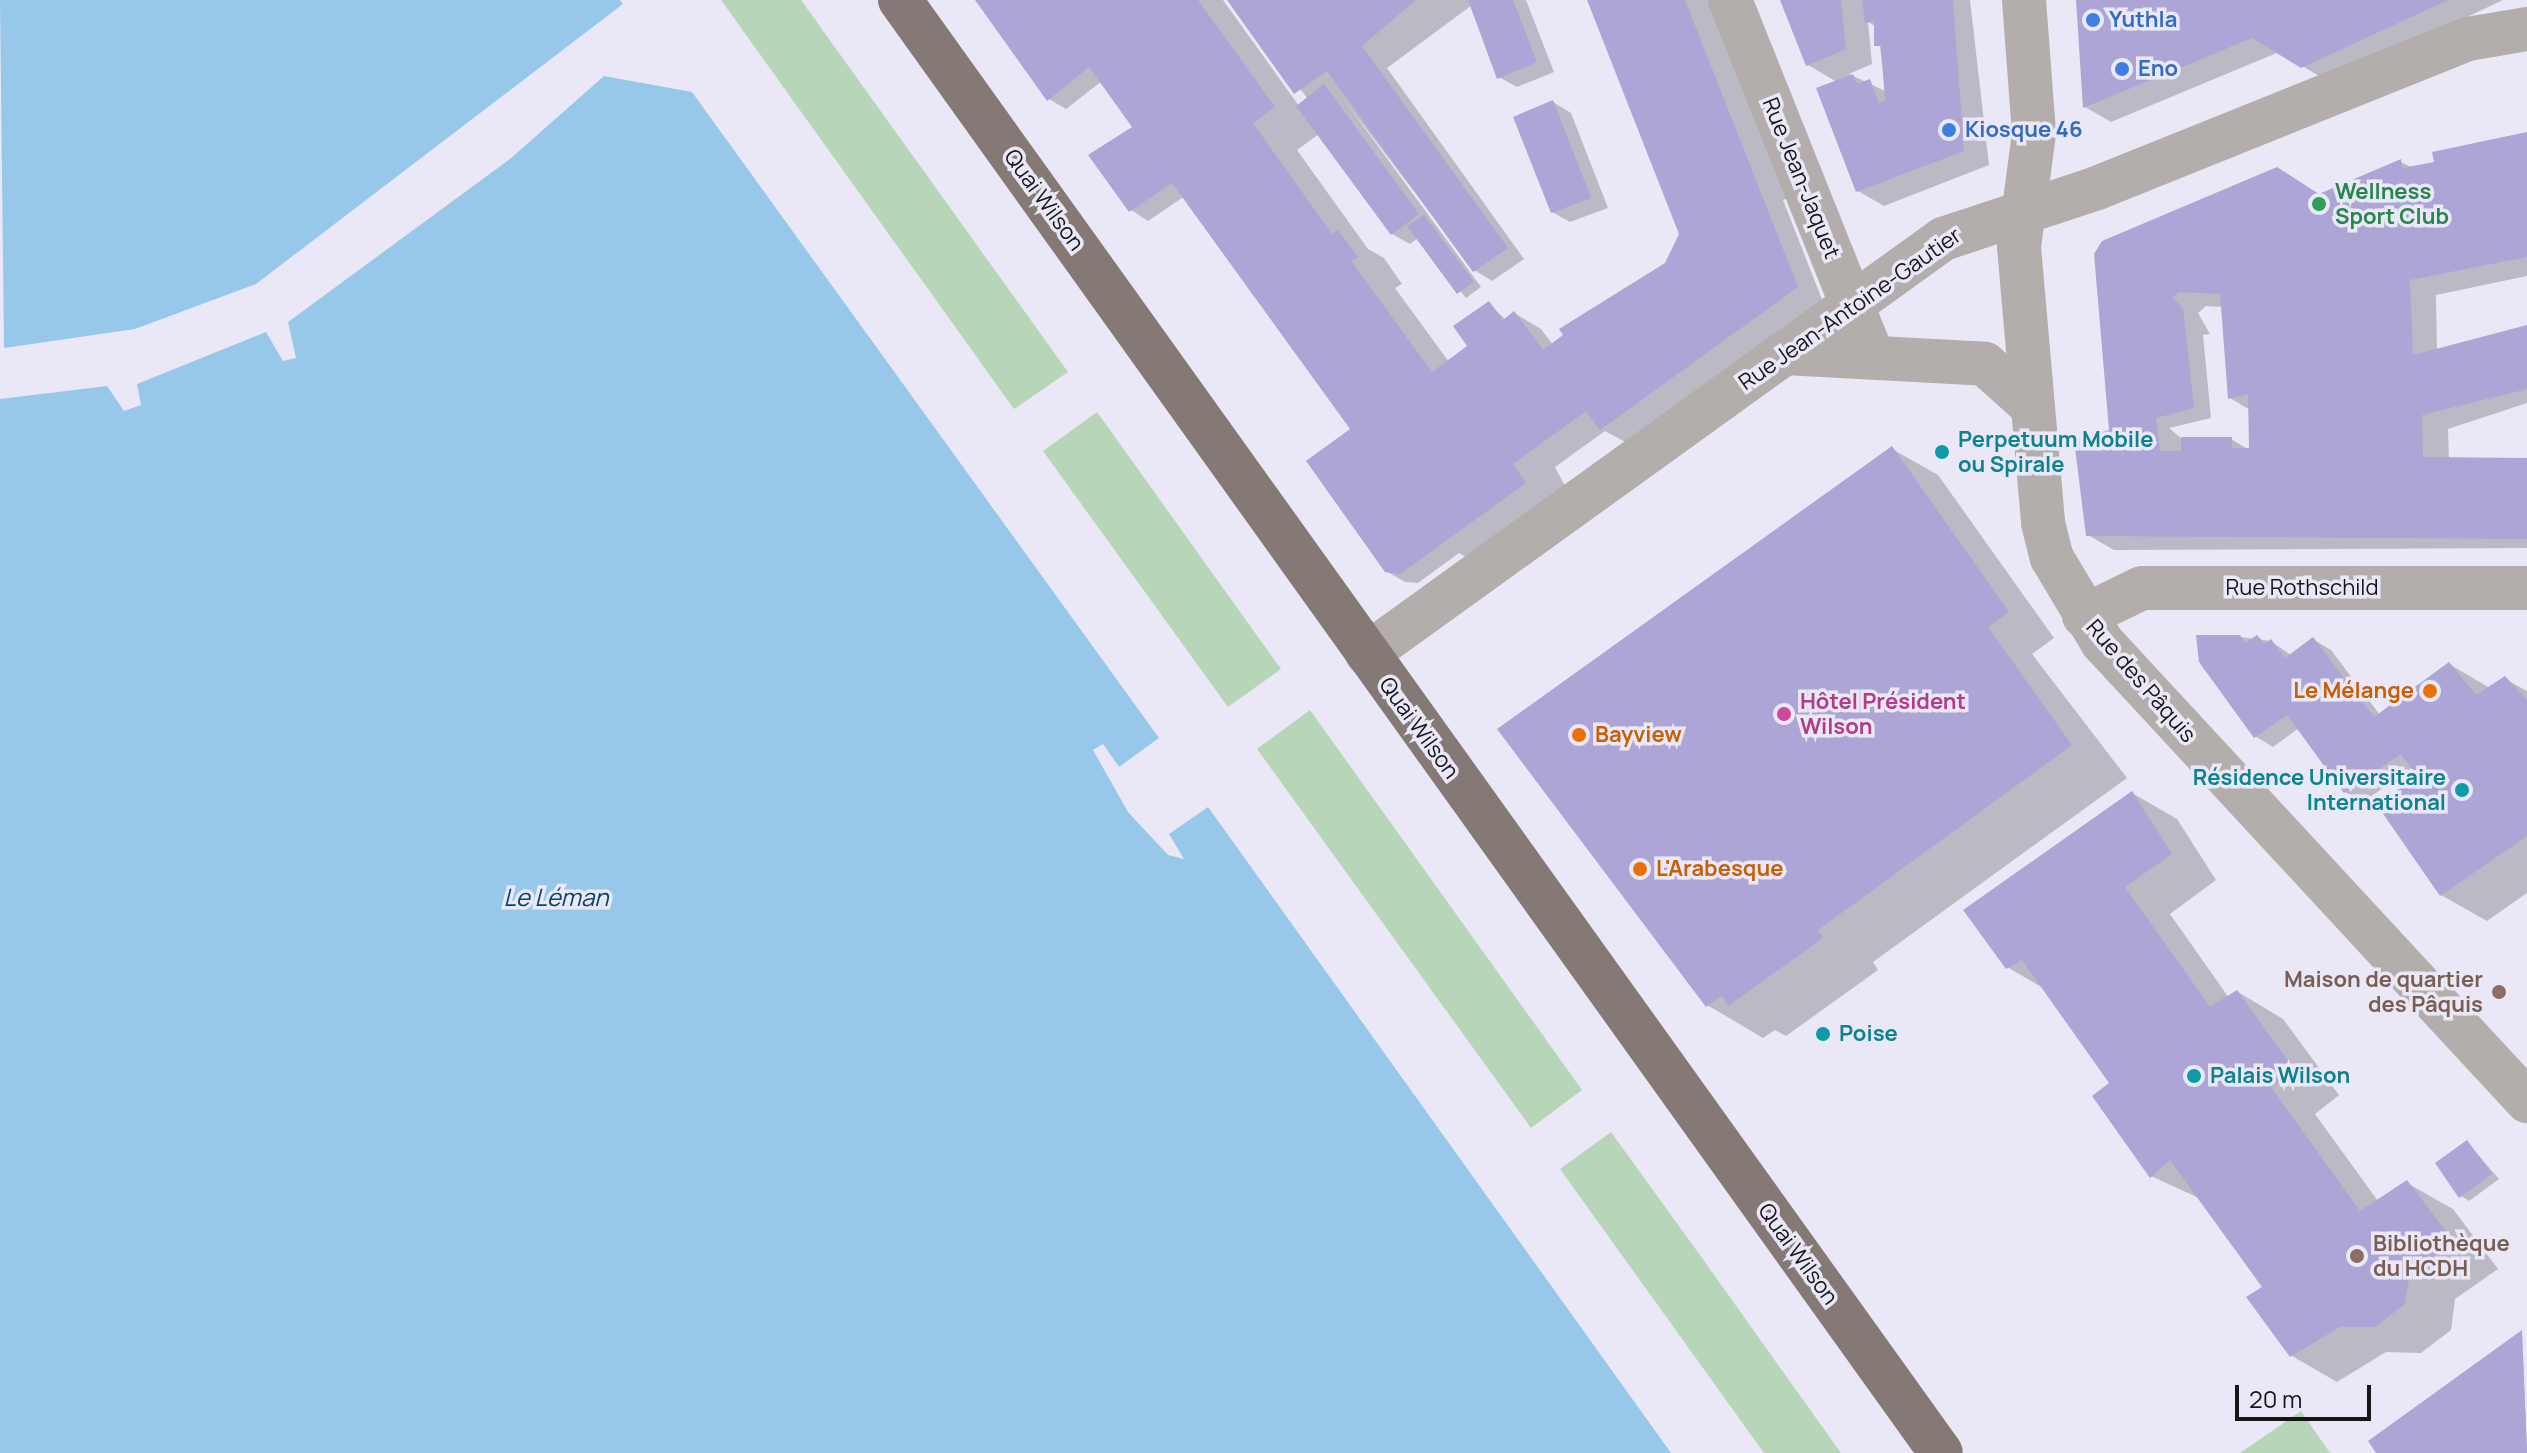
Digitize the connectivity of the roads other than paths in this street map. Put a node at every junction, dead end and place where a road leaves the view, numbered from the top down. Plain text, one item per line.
1 (900, 0) edge
2 (1730, 0) edge
3 (2024, 0) edge
4 (2527, 29) edge
5 (2026, 206) junction
6 (1852, 305) junction
7 (1785, 353) junction
8 (1872, 355) junction
9 (2032, 406) junction
10 (2527, 588) edge
11 (2084, 616) junction
12 (1367, 654) junction
13 (2527, 1101) edge
14 (1941, 1453) edge

1 - 12 main road, Quai Wilson
2 - 6 street, Rue Jean-Jaquet
3 - 5 street, Rue des Pâquis
4 - 5 street, Rue Jean-Antoine-Gautier
5 - 6 street, Rue Jean-Antoine-Gautier
5 - 9 street, Rue des Pâquis
6 - 7 street, Rue Jean-Antoine-Gautier
6 - 8 street, Rue Jean-Jaquet
7 - 8 street
7 - 12 street, Rue Jean-Antoine-Gautier
8 - 9 street
9 - 11 street, Rue des Pâquis
10 - 11 street, Rue Rothschild
11 - 13 street, Rue des Pâquis
12 - 14 main road, Quai Wilson

